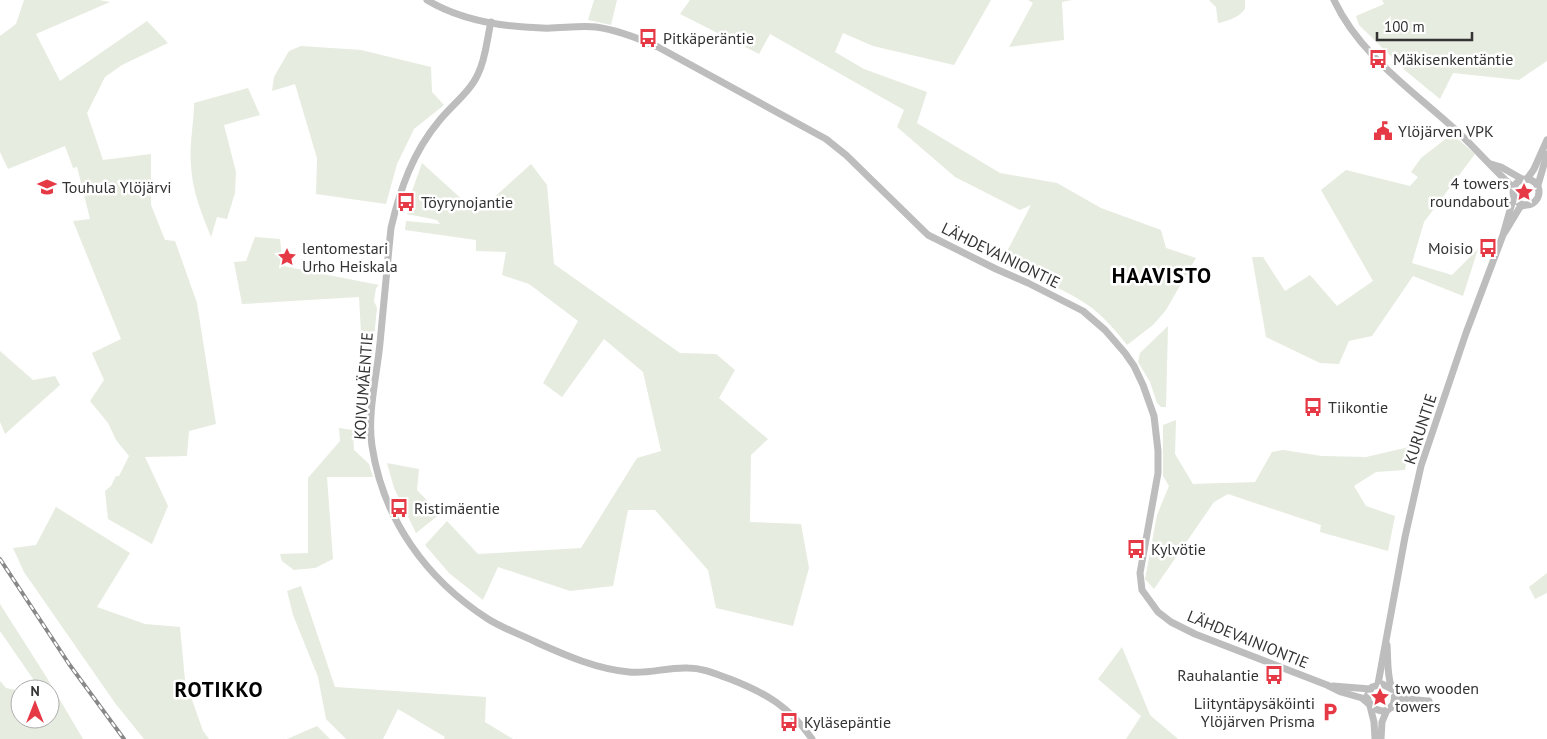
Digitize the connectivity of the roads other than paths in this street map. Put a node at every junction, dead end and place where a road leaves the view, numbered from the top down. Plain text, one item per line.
1 (427, 0) edge
2 (1334, 0) edge
3 (491, 22) junction
4 (1547, 140) edge
5 (1547, 154) edge
6 (1490, 163) junction
7 (1524, 179) junction
8 (1538, 185) junction
9 (1514, 188) junction
10 (1514, 196) junction
11 (1525, 205) junction
12 (1503, 235) junction
13 (1387, 639) junction
14 (1378, 684) junction
15 (1327, 685) junction
16 (1370, 689) junction
17 (1393, 691) junction
18 (1370, 705) junction
19 (1389, 708) junction
20 (812, 739) edge
21 (1375, 739) edge
22 (1381, 739) edge

1 - 3 street, LÄHDEVAINIONTIE
2 - 6 street
3 - 15 street, LÄHDEVAINIONTIE
3 - 20 street, KOIVUMÄENTIE
4 - 7 street
5 - 8 street
6 - 7 street
6 - 9 street
7 - 8 street
7 - 9 street
8 - 11 street
9 - 10 street
10 - 11 street
10 - 12 street, KURUNTIE
11 - 12 street, KURUNTIE
12 - 13 street, KURUNTIE
13 - 14 street, KURUNTIE
13 - 17 street, KURUNTIE
14 - 16 street
14 - 17 street
15 - 16 street, LÄHDEVAINIONTIE
15 - 18 street, LÄHDEVAINIONTIE
16 - 18 street
17 - 19 street
17 - 19 street
18 - 19 street
18 - 21 street
19 - 22 street

